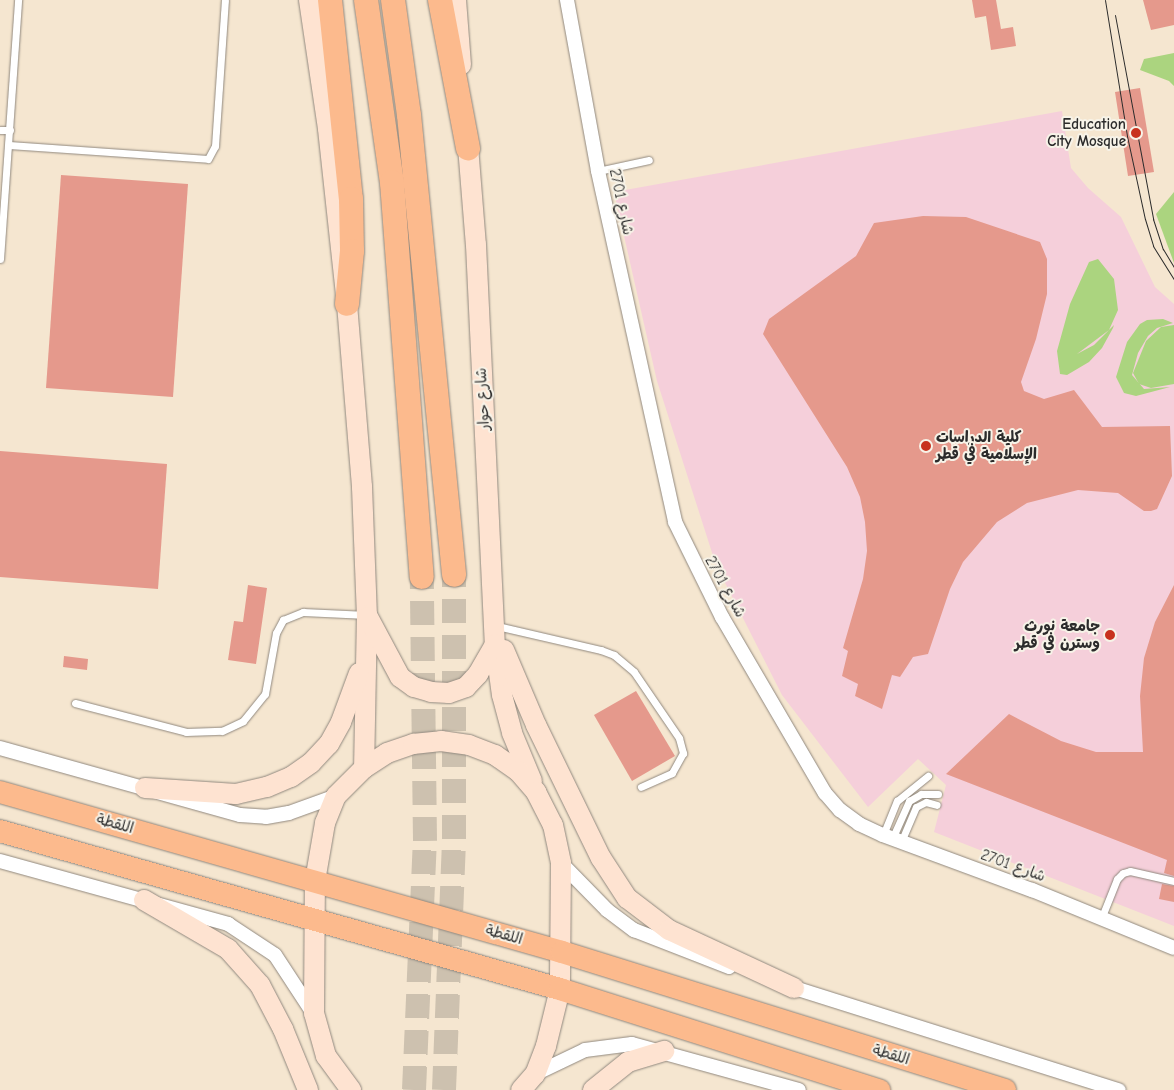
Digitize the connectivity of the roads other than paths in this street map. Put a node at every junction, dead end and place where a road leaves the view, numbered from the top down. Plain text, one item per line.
1 (18, 0) edge
2 (225, 0) edge
3 (309, 0) edge
4 (330, 0) edge
5 (366, 0) edge
6 (393, 0) edge
7 (440, 0) edge
8 (456, 0) edge
9 (566, 0) edge
10 (0, 130) edge
11 (10, 130) junction
12 (9, 145) junction
13 (468, 148) junction
14 (649, 160) dead end
15 (598, 171) junction
16 (0, 259) edge
17 (346, 304) junction
18 (454, 575) tunnel mouth
19 (422, 577) tunnel mouth
20 (367, 616) junction
21 (495, 634) junction
22 (365, 652) junction
23 (75, 703) dead end
24 (0, 748) edge
25 (364, 768) junction
26 (928, 776) dead end
27 (641, 787) dead end
28 (145, 788) junction
29 (0, 792) edge
30 (536, 792) junction
31 (938, 794) dead end
32 (336, 796) junction
33 (937, 805) dead end
34 (0, 831) edge
35 (892, 839) junction
36 (0, 861) edge
37 (561, 863) junction
38 (315, 881) junction
39 (1174, 881) edge
40 (144, 900) junction
41 (314, 919) junction
42 (1101, 919) junction
43 (1174, 948) edge
44 (562, 952) junction
45 (794, 988) junction
46 (560, 989) junction
47 (314, 1014) junction
48 (664, 1051) junction
49 (326, 1056) junction
50 (526, 1085) edge
51 (308, 1090) edge
52 (337, 1090) edge
53 (351, 1090) edge
54 (593, 1090) edge
55 (799, 1090) edge
56 (879, 1090) edge
57 (1005, 1090) edge
58 (1119, 1090) edge

1 - 11 lane
2 - 12 lane
3 - 17 main road
4 - 17 highway
5 - 19 highway
6 - 18 highway
7 - 13 highway
8 - 13 main road, شارع حوار
9 - 15 street, شارع 2701
10 - 11 lane
11 - 12 lane
12 - 16 lane
13 - 21 main road, شارع حوار
14 - 15 lane
15 - 35 street, شارع 2701
17 - 20 main road
20 - 21 main road
20 - 22 main road
20 - 23 lane
21 - 27 lane
21 - 30 main road, شارع حوار
21 - 45 main road
22 - 25 main road
22 - 28 main road
24 - 28 street
25 - 30 main road
25 - 32 main road
26 - 35 lane
28 - 32 street
29 - 38 main road, اللقطة
30 - 37 main road
31 - 35 lane
32 - 38 main road
33 - 35 lane
34 - 41 main road
35 - 42 street, شارع 2701
36 - 40 street
37 - 44 main road
37 - 45 street
38 - 41 main road
38 - 44 main road, اللقطة
39 - 42 lane
40 - 47 street
40 - 51 main road
41 - 46 main road
41 - 47 main road
42 - 43 street, شارع 2701
44 - 46 main road
44 - 57 main road, اللقطة
45 - 58 street
46 - 50 main road
46 - 56 main road
47 - 49 main road
48 - 50 street
48 - 54 main road
48 - 55 street
49 - 52 main road
49 - 53 main road

